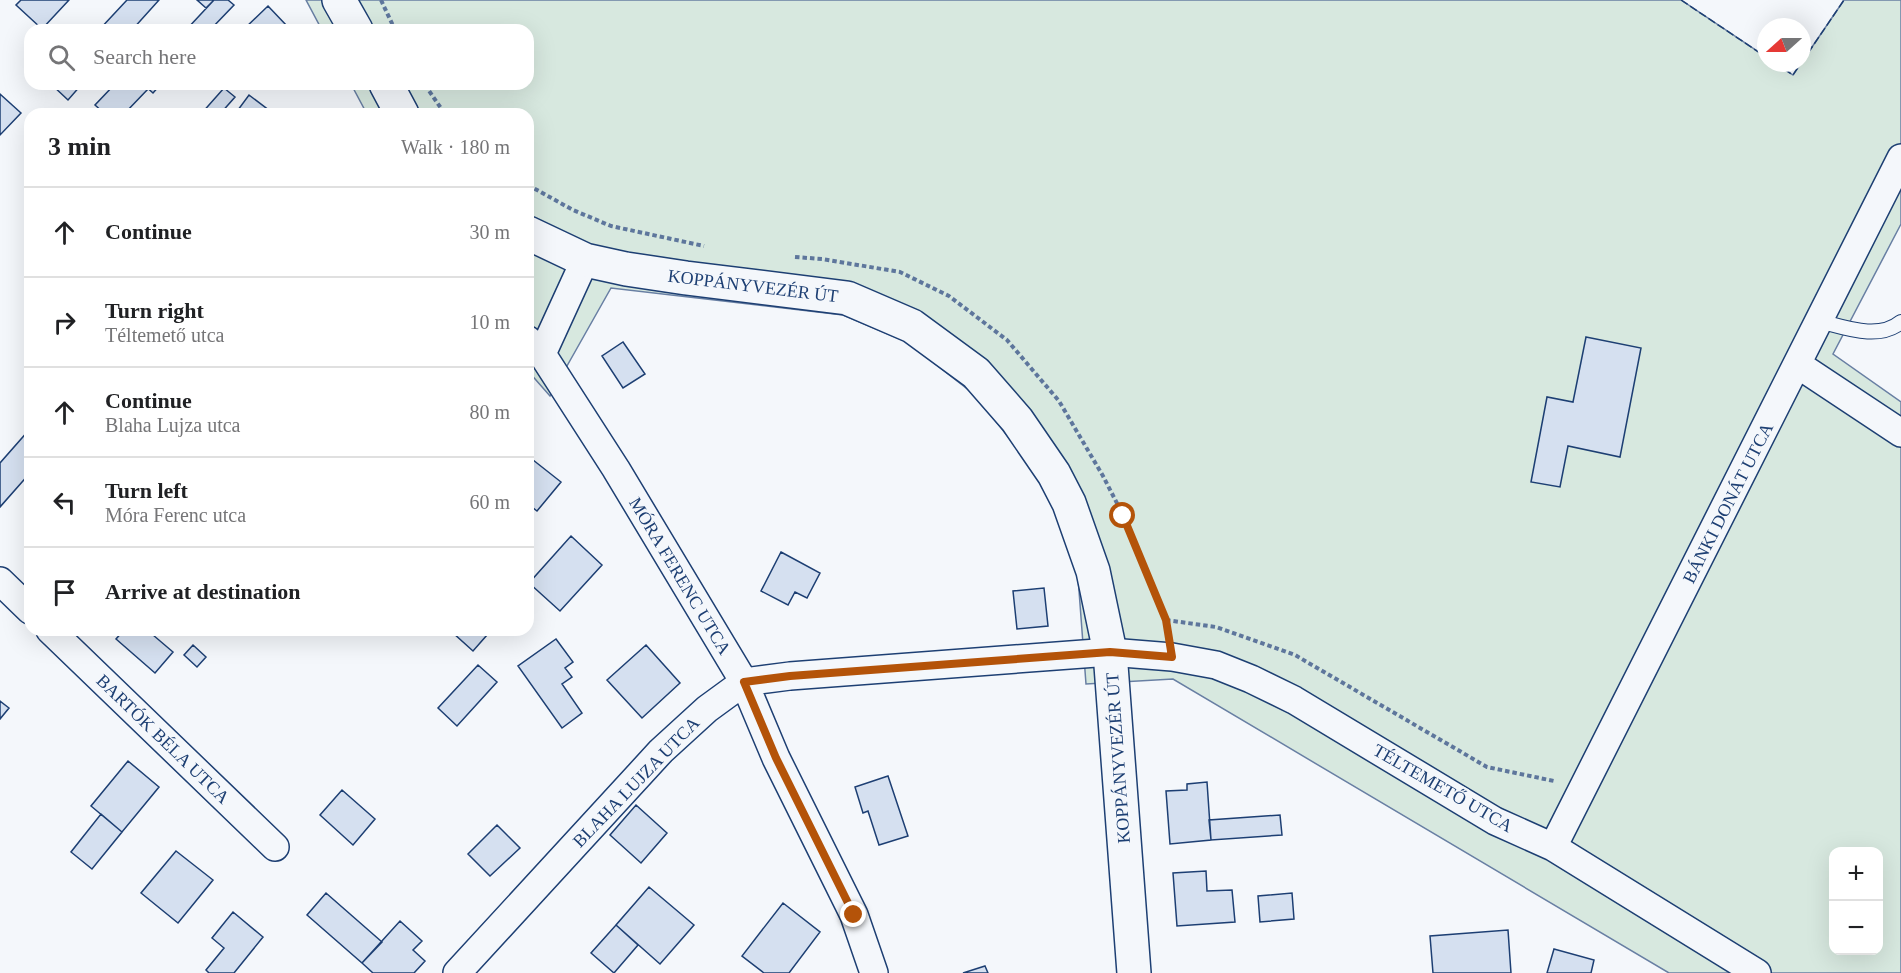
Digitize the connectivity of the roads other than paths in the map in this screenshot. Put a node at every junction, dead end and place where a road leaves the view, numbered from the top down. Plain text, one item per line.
1 (339, 0) edge
2 (353, 24) edge
3 (389, 90) edge
4 (399, 108) edge
5 (1901, 158) edge
6 (534, 236) edge
7 (585, 260) junction
8 (1819, 321) junction
9 (1901, 322) edge
10 (535, 347) edge
11 (1797, 364) junction
12 (1901, 433) edge
13 (0, 581) edge
14 (24, 604) edge
15 (56, 636) edge
16 (1110, 652) junction
17 (744, 682) junction
18 (275, 847) dead end
19 (1553, 847) junction
20 (457, 973) edge
21 (874, 973) edge
22 (1134, 973) edge
23 (1757, 973) edge

1 - 2 street
3 - 4 street
5 - 8 street, BÁNKI DONÁT UTCA
6 - 7 street, KOPPÁNYVEZÉR ÚT
7 - 10 street, MÓRA FERENC UTCA
7 - 16 street, KOPPÁNYVEZÉR ÚT
8 - 9 lane
8 - 11 street, BÁNKI DONÁT UTCA
10 - 17 street, MÓRA FERENC UTCA
11 - 12 street
11 - 19 street, BÁNKI DONÁT UTCA
13 - 14 street
15 - 18 street, BARTÓK BÉLA UTCA
16 - 17 street, BLAHA LUJZA UTCA
16 - 19 street, TÉLTEMETŐ UTCA
16 - 22 street, KOPPÁNYVEZÉR ÚT
17 - 20 street, BLAHA LUJZA UTCA
17 - 21 street, MÓRA FERENC UTCA
19 - 23 street, TÉLTEMETŐ UTCA

